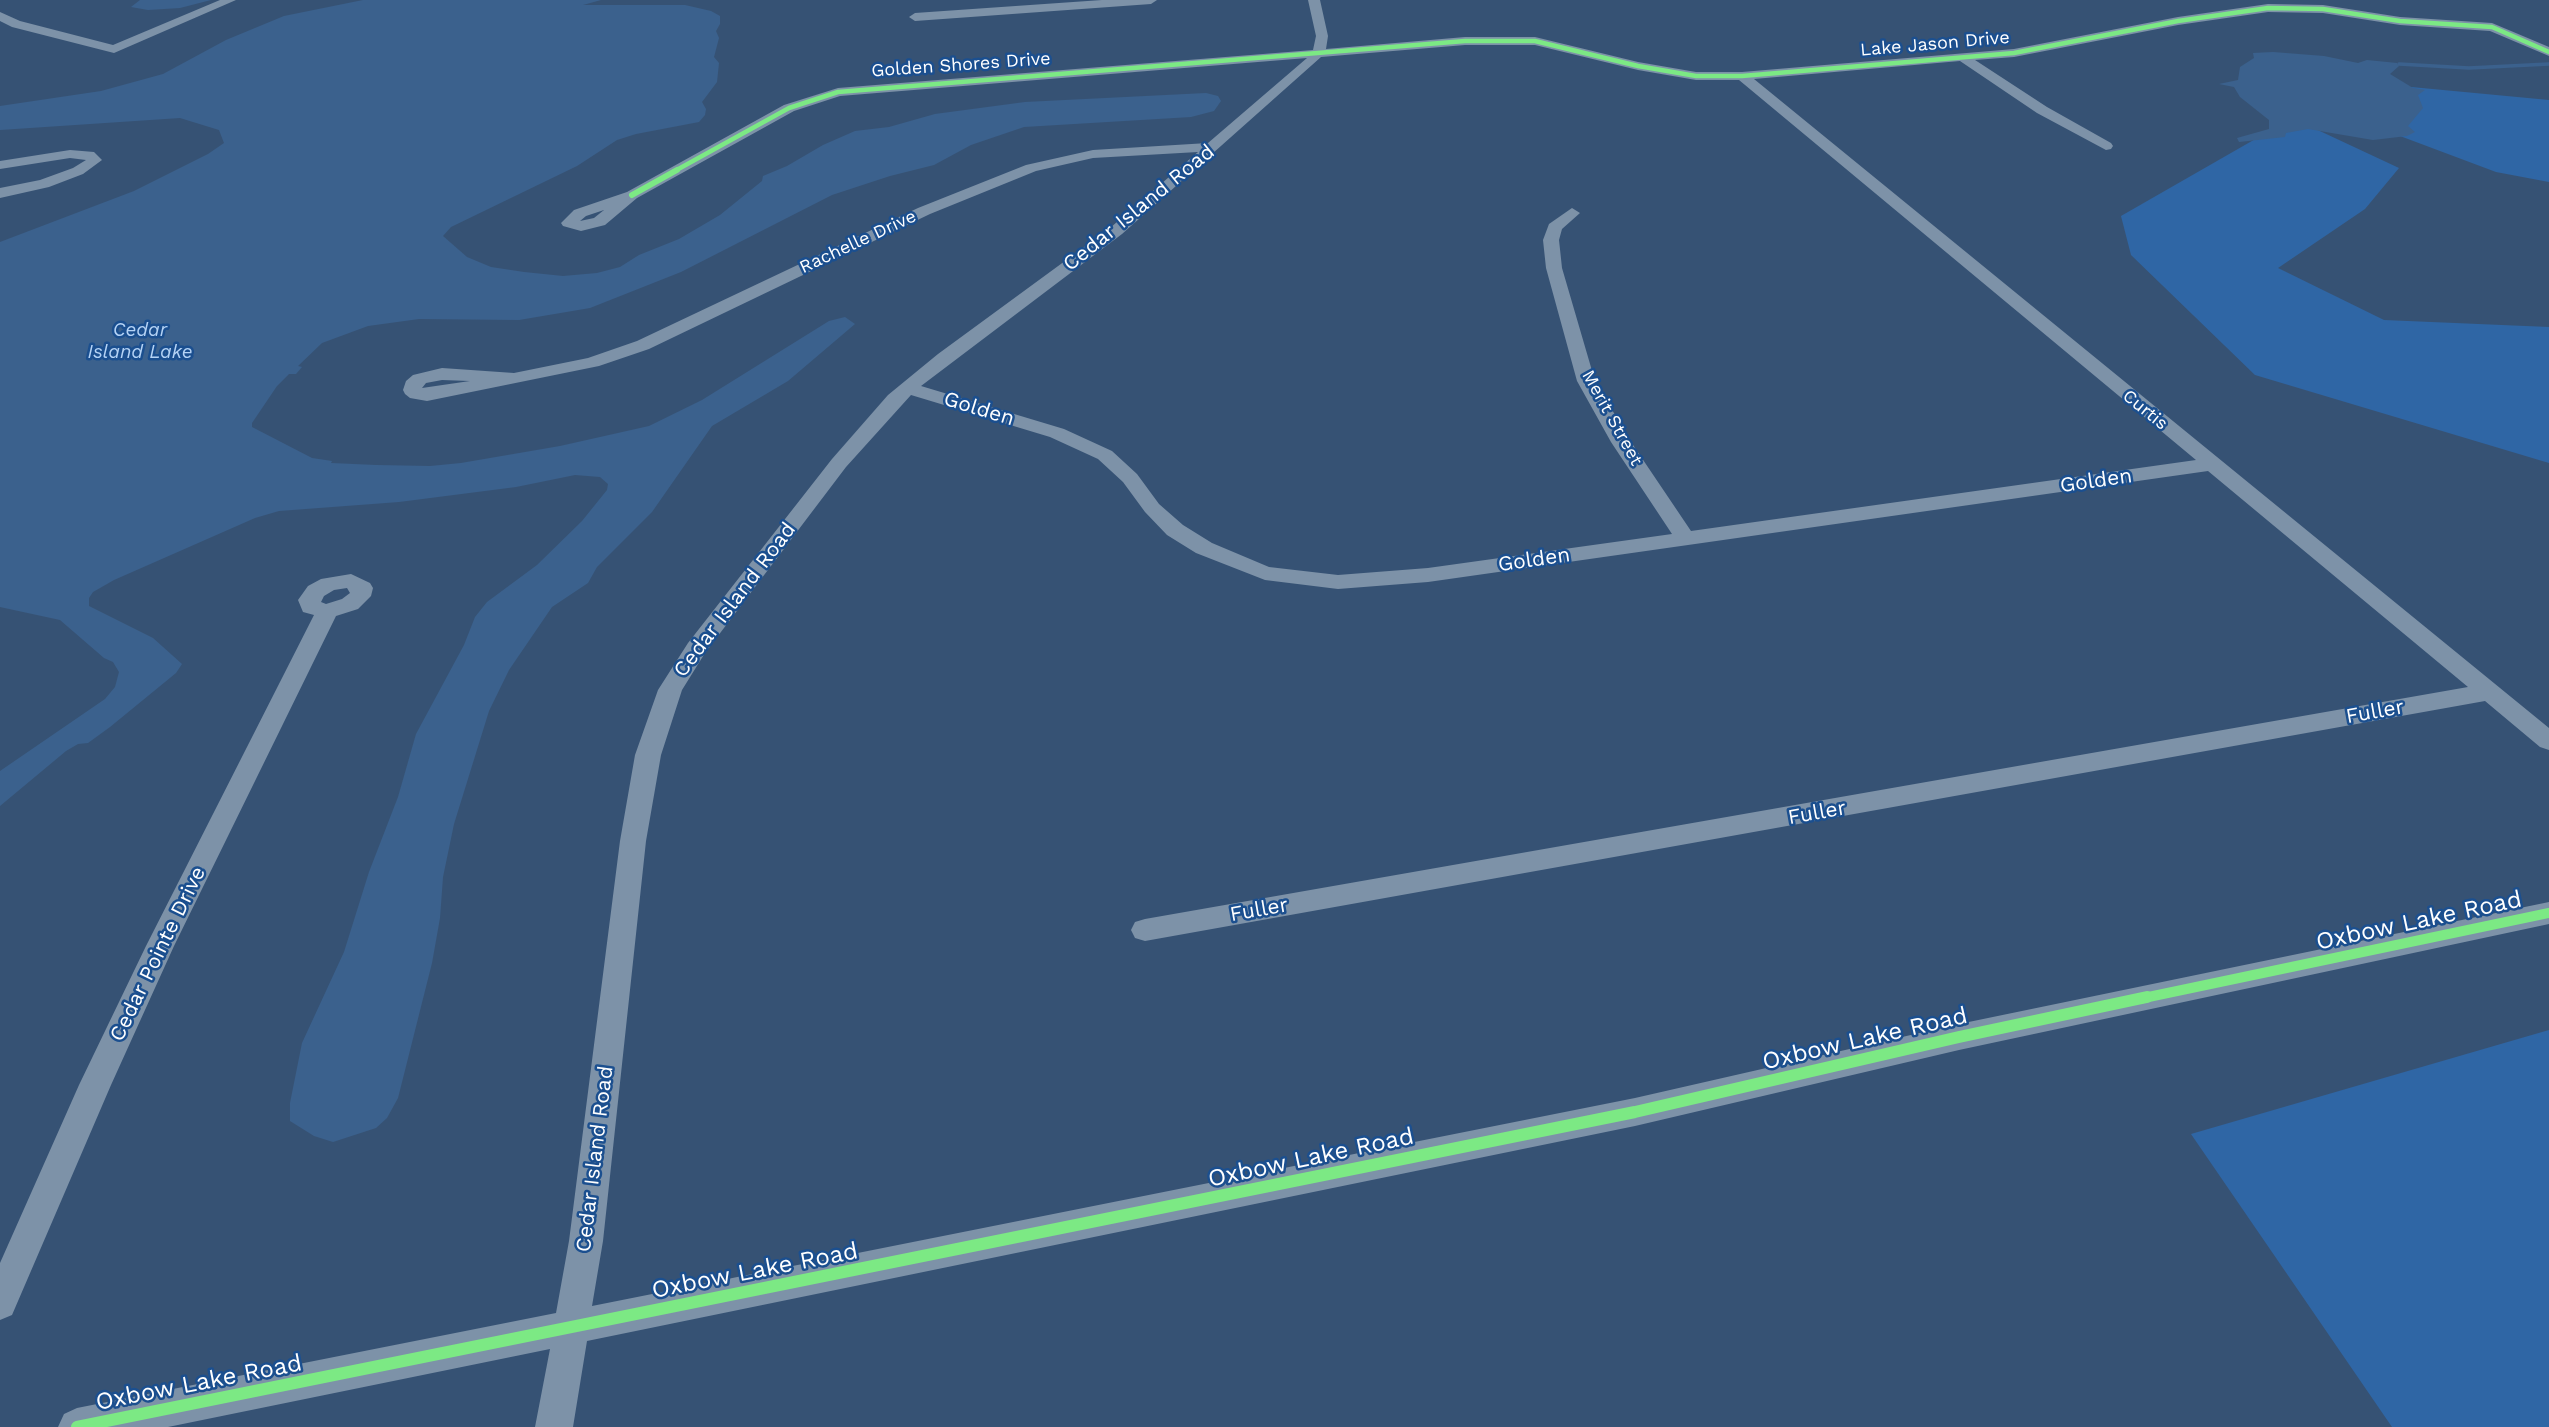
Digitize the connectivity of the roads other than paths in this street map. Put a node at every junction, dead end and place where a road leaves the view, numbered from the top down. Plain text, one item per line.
1 (230, 0) edge
2 (1151, 0) edge
3 (1314, 0) edge
4 (0, 16) edge
5 (915, 17) dead end
6 (27, 27) junction
7 (9, 32) dead end
8 (117, 48) junction
9 (2549, 52) edge
10 (1317, 53) junction
11 (1963, 58) junction
12 (109, 60) dead end
13 (1742, 76) junction
14 (2105, 146) dead end
15 (1214, 147) junction
16 (0, 165) edge
17 (0, 193) edge
18 (632, 195) dead end
19 (1572, 214) dead end
20 (514, 379) dead end
21 (907, 388) junction
22 (2212, 464) junction
23 (1685, 538) junction
24 (327, 611) dead end
25 (2489, 692) junction
26 (2549, 741) edge
27 (2549, 913) edge
28 (1144, 930) dead end
29 (0, 1303) edge
30 (571, 1327) junction
31 (77, 1427) edge
32 (554, 1427) edge

1 - 8 street
2 - 5 street
3 - 10 street
4 - 6 street
6 - 7 street
6 - 8 street
8 - 12 street
9 - 11 street, Lake Jason Drive
10 - 13 street, Lake Jason Drive
10 - 15 street, Cedar Island Road
10 - 18 street, Golden Shores Drive
11 - 13 street, Lake Jason Drive
11 - 14 street
13 - 22 street, Curtis
15 - 20 street, Rachelle Drive
15 - 21 street, Cedar Island Road
16 - 17 street
19 - 23 street, Merit Street
21 - 23 street, Golden
21 - 30 street, Cedar Island Road
22 - 23 street, Golden
22 - 25 street, Curtis
24 - 29 street, Cedar Pointe Drive
25 - 26 street, Curtis
25 - 28 street, Fuller
27 - 30 street, Oxbow Lake Road
30 - 31 street, Oxbow Lake Road
30 - 32 street, Cedar Island Road

